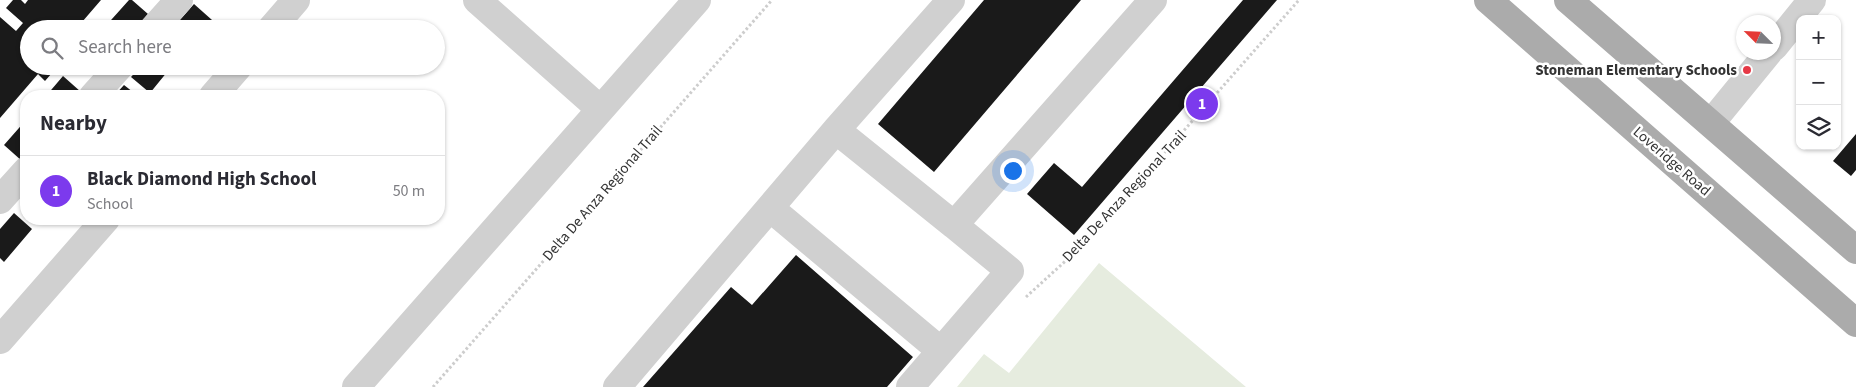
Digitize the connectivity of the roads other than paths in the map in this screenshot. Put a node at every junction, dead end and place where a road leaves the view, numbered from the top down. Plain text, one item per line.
1 (179, 0) edge
2 (296, 0) edge
3 (477, 0) edge
4 (697, 0) edge
5 (951, 0) edge
6 (1153, 0) edge
7 (1488, 0) edge
8 (1568, 0) edge
9 (1812, 0) edge
10 (161, 20) edge
11 (279, 20) edge
12 (1781, 38) edge
13 (1762, 60) edge
14 (112, 75) edge
15 (231, 75) edge
16 (98, 90) edge
17 (218, 90) edge
18 (600, 109) junction
19 (1711, 123) junction
20 (836, 130) junction
21 (20, 178) edge
22 (0, 200) edge
23 (770, 208) junction
24 (101, 225) edge
25 (954, 225) junction
26 (1856, 250) edge
27 (1856, 322) edge
28 (0, 340) edge
29 (941, 351) junction
30 (356, 387) edge
31 (617, 387) edge
32 (910, 387) edge

1 - 10 lane
2 - 11 lane
3 - 18 lane
4 - 18 lane
5 - 20 lane
6 - 25 lane
7 - 27 main road, Loveridge Road
8 - 19 main road
9 - 12 lane
13 - 19 lane
14 - 16 lane
15 - 17 lane
18 - 30 lane
19 - 26 main road
20 - 23 lane
20 - 25 lane
21 - 22 lane
23 - 29 lane
23 - 31 lane
24 - 28 lane
25 - 29 lane
29 - 32 lane

